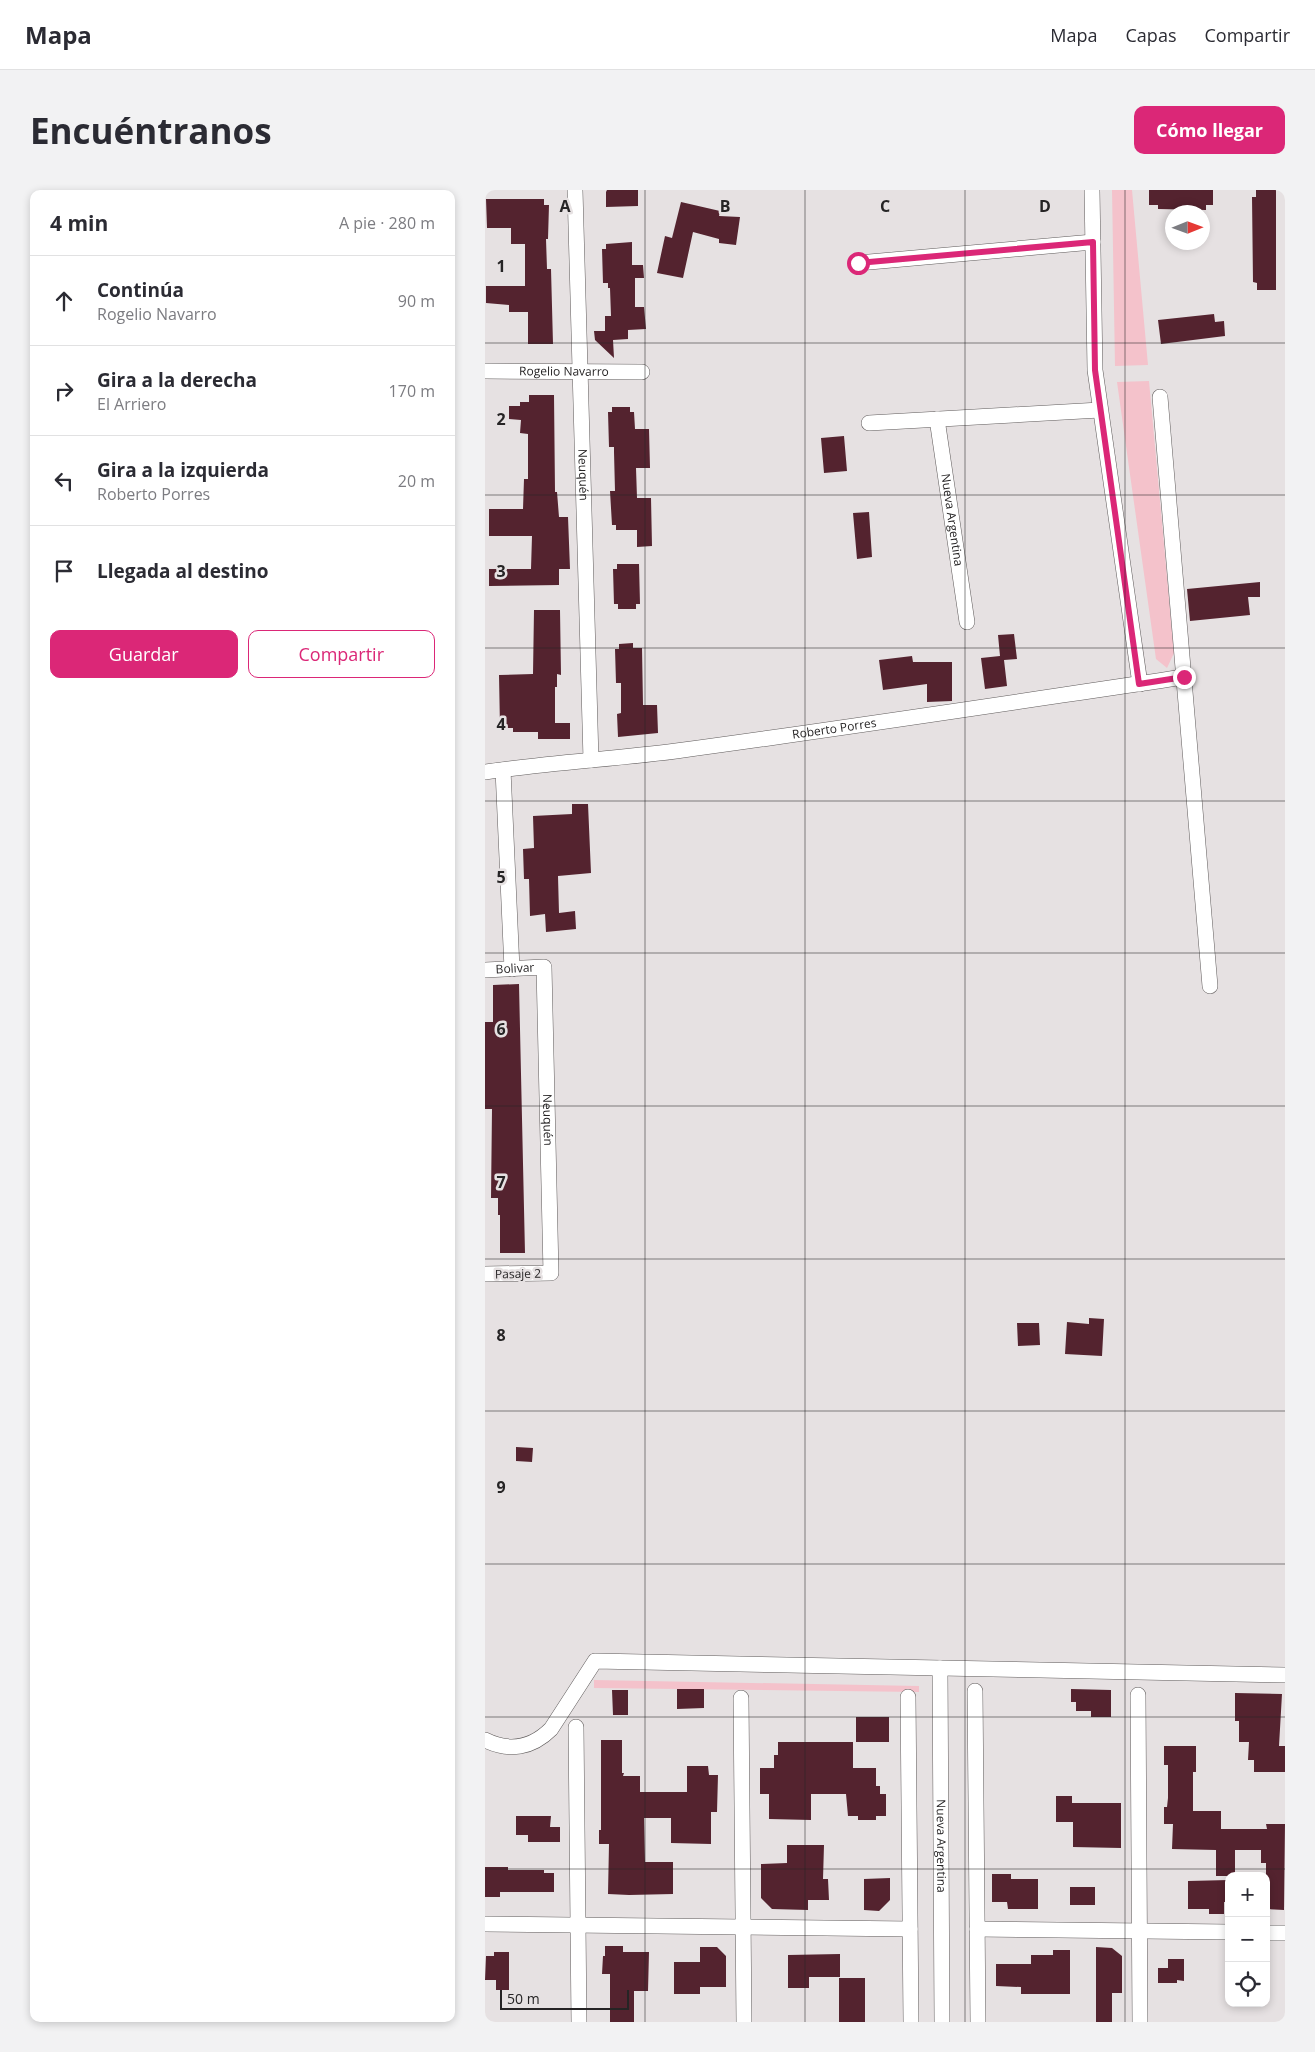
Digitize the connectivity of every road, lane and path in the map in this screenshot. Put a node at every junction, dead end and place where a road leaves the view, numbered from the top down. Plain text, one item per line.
1 (575, 190) edge
2 (1092, 190) edge
3 (1093, 242) junction
4 (858, 263) dead end
5 (485, 371) edge
6 (580, 371) junction
7 (642, 372) dead end
8 (1160, 397) dead end
9 (1101, 410) junction
10 (937, 419) junction
11 (869, 423) dead end
12 (967, 622) dead end
13 (1184, 677) junction
14 (1139, 684) junction
15 (591, 760) junction
16 (503, 770) junction
17 (485, 772) edge
18 (544, 967) joint
19 (512, 969) junction
20 (485, 970) edge
21 (1210, 986) dead end
22 (551, 1273) joint
23 (485, 1274) edge
24 (940, 1668) junction
25 (1285, 1675) edge
26 (975, 1691) dead end
27 (1138, 1695) dead end
28 (908, 1697) dead end
29 (741, 1698) dead end
30 (577, 1726) dead end
31 (485, 1740) edge
32 (485, 1924) edge
33 (578, 1925) junction
34 (743, 1927) junction
35 (910, 1929) junction
36 (977, 1929) junction
37 (1140, 1931) junction
38 (1225, 1932) edge
39 (1270, 1933) edge
40 (1285, 1933) edge
41 (579, 2022) edge
42 (744, 2022) edge
43 (911, 2022) edge
44 (942, 2022) edge
45 (978, 2022) edge
46 (1140, 2022) edge

1 - 6 street, Neuquén
2 - 3 street
3 - 4 street
3 - 9 street
5 - 6 street, Rogelio Navarro
6 - 7 street, Rogelio Navarro
6 - 15 street, Neuquén
8 - 13 street
9 - 10 street
9 - 14 street
10 - 11 street
10 - 12 street, Nueva Argentina
13 - 14 street, Roberto Porres
13 - 21 street
14 - 15 street, Roberto Porres
15 - 16 street, Roberto Porres
16 - 17 street, Roberto Porres
16 - 19 street
18 - 19 street, Bolivar
18 - 22 street, Neuquén
19 - 20 street, Bolivar
22 - 23 street, Pasaje 2
24 - 25 street
24 - 31 street
24 - 44 street, Nueva Argentina
26 - 36 street
27 - 37 street
28 - 35 street
29 - 34 street
30 - 33 street
32 - 33 street
33 - 34 street
33 - 41 street
34 - 35 street
34 - 42 street
35 - 43 street
36 - 37 street
36 - 45 street
37 - 38 street
37 - 46 street
39 - 40 street

